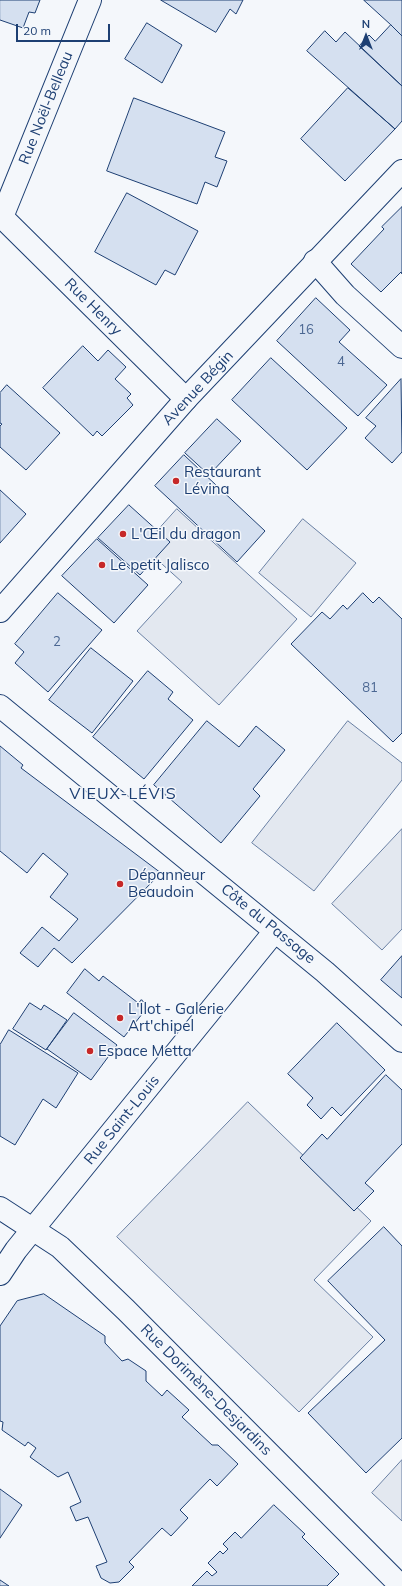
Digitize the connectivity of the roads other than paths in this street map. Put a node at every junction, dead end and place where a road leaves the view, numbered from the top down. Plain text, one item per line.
1 (90, 0) edge
2 (402, 171) edge
3 (1, 216) edge
4 (315, 262) junction
5 (402, 347) edge
6 (186, 399) junction
7 (0, 611) edge
8 (0, 706) edge
9 (275, 931) junction
10 (402, 1041) edge
11 (0, 1208) edge
12 (33, 1229) junction
13 (0, 1274) edge
14 (399, 1585) edge

1 - 3 street, Rue Noël-Belleau
2 - 4 street, Avenue Bégin
3 - 6 street, Rue Henry
4 - 5 street
4 - 6 street, Avenue Bégin
6 - 7 street, Avenue Bégin
8 - 9 street, Côte du Passage
9 - 10 street, Côte du Passage
9 - 12 street, Rue Saint-Louis
11 - 12 street, Rue Dorimène-Desjardins
12 - 13 street, Rue Saint-Louis
12 - 14 street, Rue Dorimène-Desjardins

